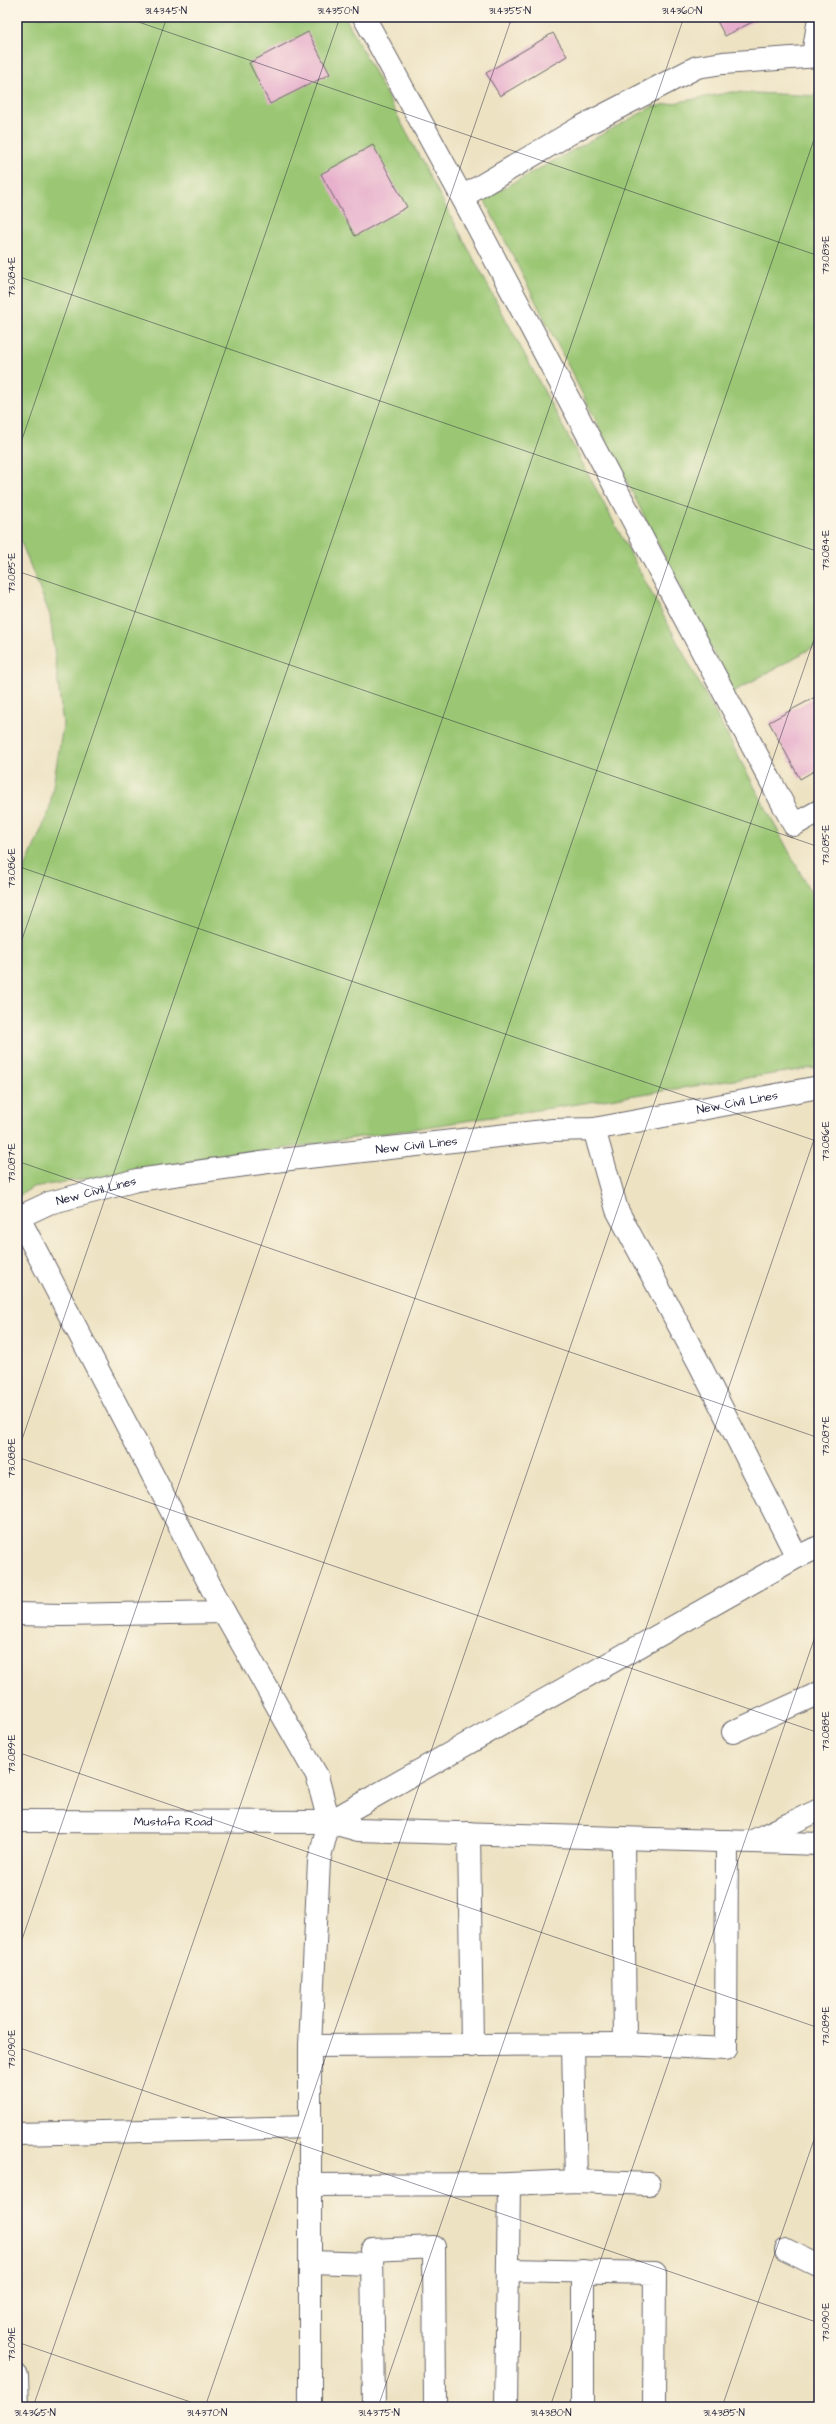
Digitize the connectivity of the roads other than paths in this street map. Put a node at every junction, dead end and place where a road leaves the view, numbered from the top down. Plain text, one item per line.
1 (364, 17) edge
2 (819, 18) edge
3 (816, 55) edge
4 (462, 197) junction
5 (819, 811) edge
6 (819, 1087) edge
7 (594, 1129) junction
8 (18, 1218) edge
9 (819, 1547) edge
10 (797, 1557) junction
11 (224, 1612) junction
12 (17, 1614) edge
13 (819, 1693) edge
14 (733, 1732) dead end
15 (819, 1810) edge
16 (17, 1821) edge
17 (329, 1822) junction
18 (469, 1833) junction
19 (623, 1838) junction
20 (728, 1841) junction
21 (753, 1841) junction
22 (819, 1844) edge
23 (625, 2044) junction
24 (310, 2046) junction
25 (472, 2046) junction
26 (573, 2046) junction
27 (310, 2128) junction
28 (17, 2134) edge
29 (576, 2181) junction
30 (510, 2184) junction
31 (649, 2184) dead end
32 (310, 2185) junction
33 (786, 2250) dead end
34 (310, 2262) junction
35 (372, 2264) junction
36 (819, 2266) edge
37 (509, 2270) junction
38 (583, 2271) junction
39 (17, 2376) edge
40 (18, 2407) edge
41 (310, 2407) edge
42 (374, 2407) edge
43 (435, 2407) edge
44 (506, 2407) edge
45 (583, 2407) edge
46 (654, 2407) edge

1 - 4 street
2 - 3 street
3 - 4 street
4 - 5 street
6 - 7 street, New Civil Lines
7 - 8 street, New Civil Lines
7 - 10 street
8 - 11 street
9 - 10 street
10 - 17 street
11 - 12 street
11 - 17 street
13 - 14 street
15 - 21 street
16 - 17 street, Mustafa Road
17 - 18 street
17 - 24 street
18 - 19 street
18 - 25 street
19 - 20 street
19 - 23 street
20 - 21 street
20 - 23 street
21 - 22 street
23 - 26 street
24 - 25 street
24 - 27 street
25 - 26 street
26 - 29 street
27 - 28 street
27 - 32 street
29 - 30 street
29 - 31 street
30 - 32 street
30 - 37 street
32 - 34 street
33 - 36 street
34 - 35 street
34 - 41 street
35 - 42 street
35 - 43 street
37 - 38 street
37 - 44 street
38 - 45 street
38 - 46 street
39 - 40 street

